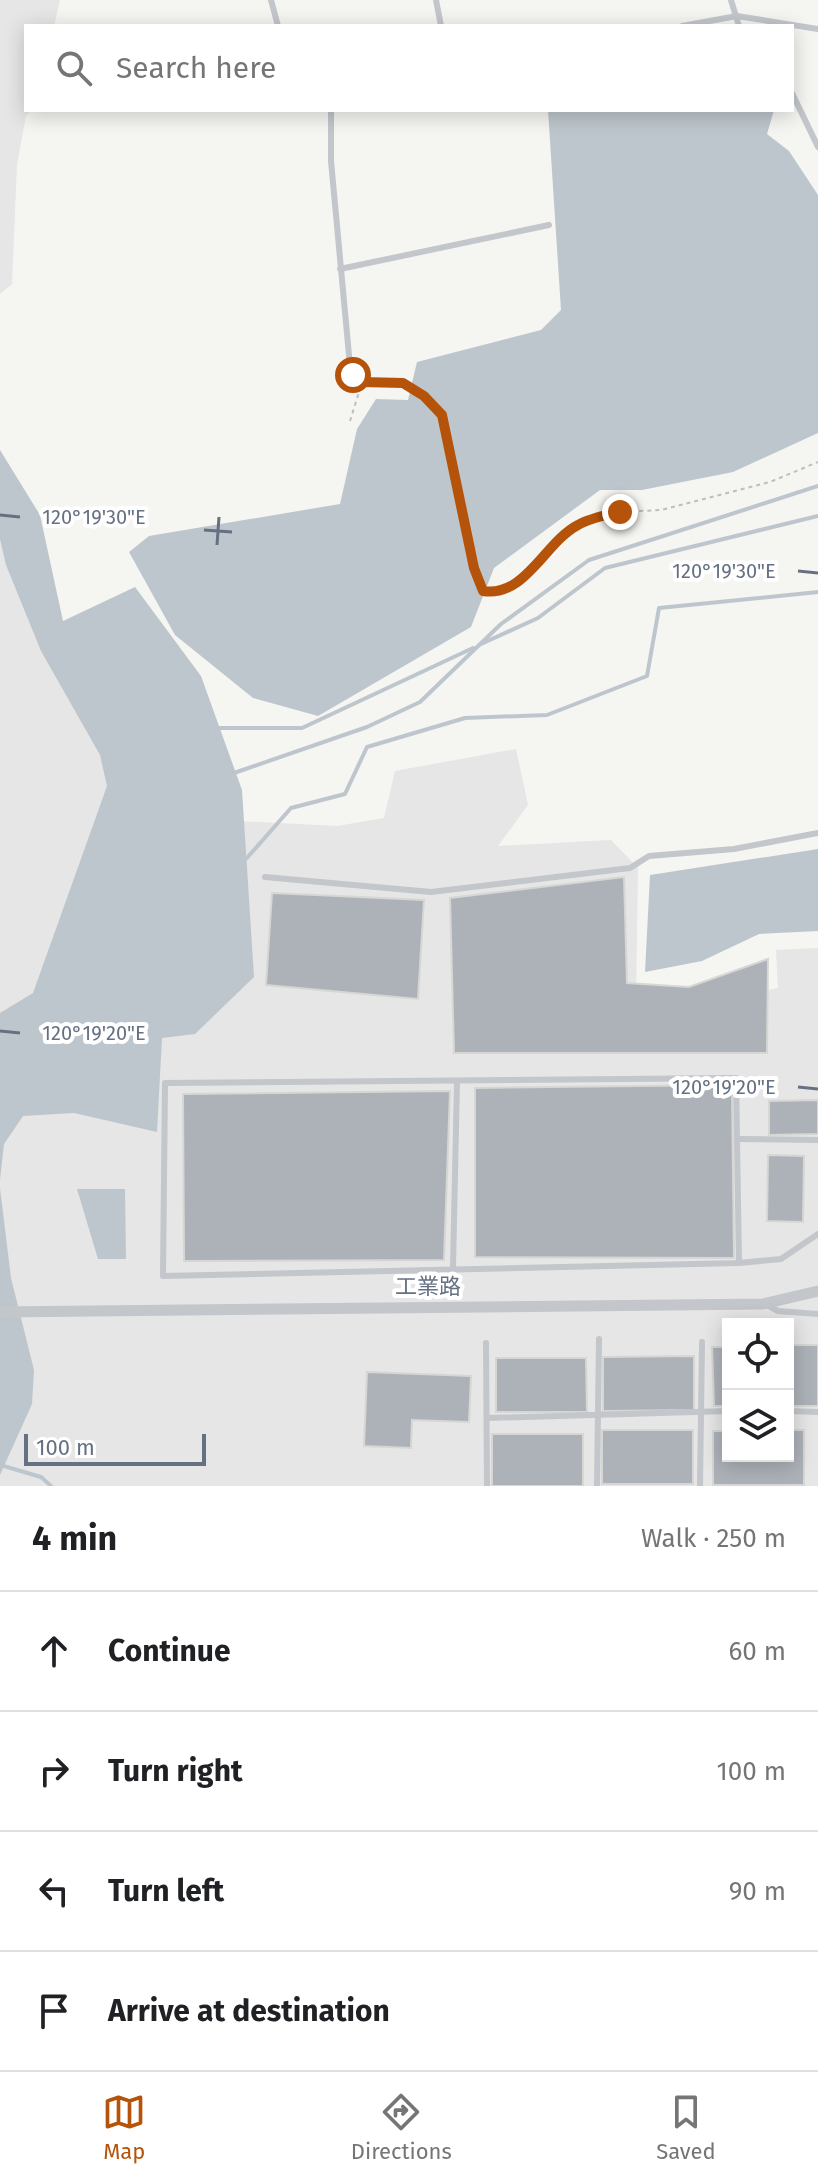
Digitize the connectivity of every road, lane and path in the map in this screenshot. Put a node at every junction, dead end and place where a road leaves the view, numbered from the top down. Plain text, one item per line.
1 (271, 0) edge
2 (436, 0) edge
3 (731, 0) edge
4 (737, 16) junction
5 (277, 24) edge
6 (441, 24) edge
7 (693, 24) edge
8 (739, 24) edge
9 (787, 24) edge
10 (794, 25) edge
11 (818, 29) edge
12 (794, 97) edge
13 (331, 112) edge
14 (818, 147) edge
15 (549, 225) dead end
16 (340, 269) junction
17 (362, 382) junction
18 (350, 421) dead end
19 (818, 462) edge
20 (818, 833) edge
21 (265, 877) dead end
22 (457, 1081) junction
23 (739, 1139) junction
24 (818, 1140) edge
25 (818, 1234) edge
26 (739, 1263) junction
27 (453, 1267) junction
28 (818, 1291) edge
29 (763, 1304) junction
30 (0, 1312) edge
31 (818, 1314) edge
32 (599, 1339) dead end
33 (702, 1342) dead end
34 (486, 1343) dead end
35 (701, 1411) junction
36 (722, 1411) edge
37 (794, 1411) edge
38 (818, 1412) edge
39 (598, 1414) junction
40 (487, 1418) junction
41 (487, 1486) edge
42 (597, 1486) edge
43 (700, 1486) edge

1 - 5 lane
2 - 6 lane
3 - 4 lane
4 - 7 lane
4 - 8 lane
4 - 9 lane
10 - 11 lane
12 - 14 lane
13 - 16 lane
15 - 16 lane
16 - 17 lane
17 - 18 path
17 - 19 path
20 - 21 lane
22 - 23 lane
22 - 27 lane
22 - 27 lane
23 - 24 lane
23 - 26 lane
25 - 26 lane
26 - 27 lane
28 - 29 street, 工業路
29 - 30 street, 工業路
29 - 31 lane
32 - 39 lane
33 - 35 lane
34 - 40 lane
35 - 36 lane
35 - 39 lane
35 - 43 lane
37 - 38 lane
39 - 40 lane
39 - 42 lane
40 - 41 lane

